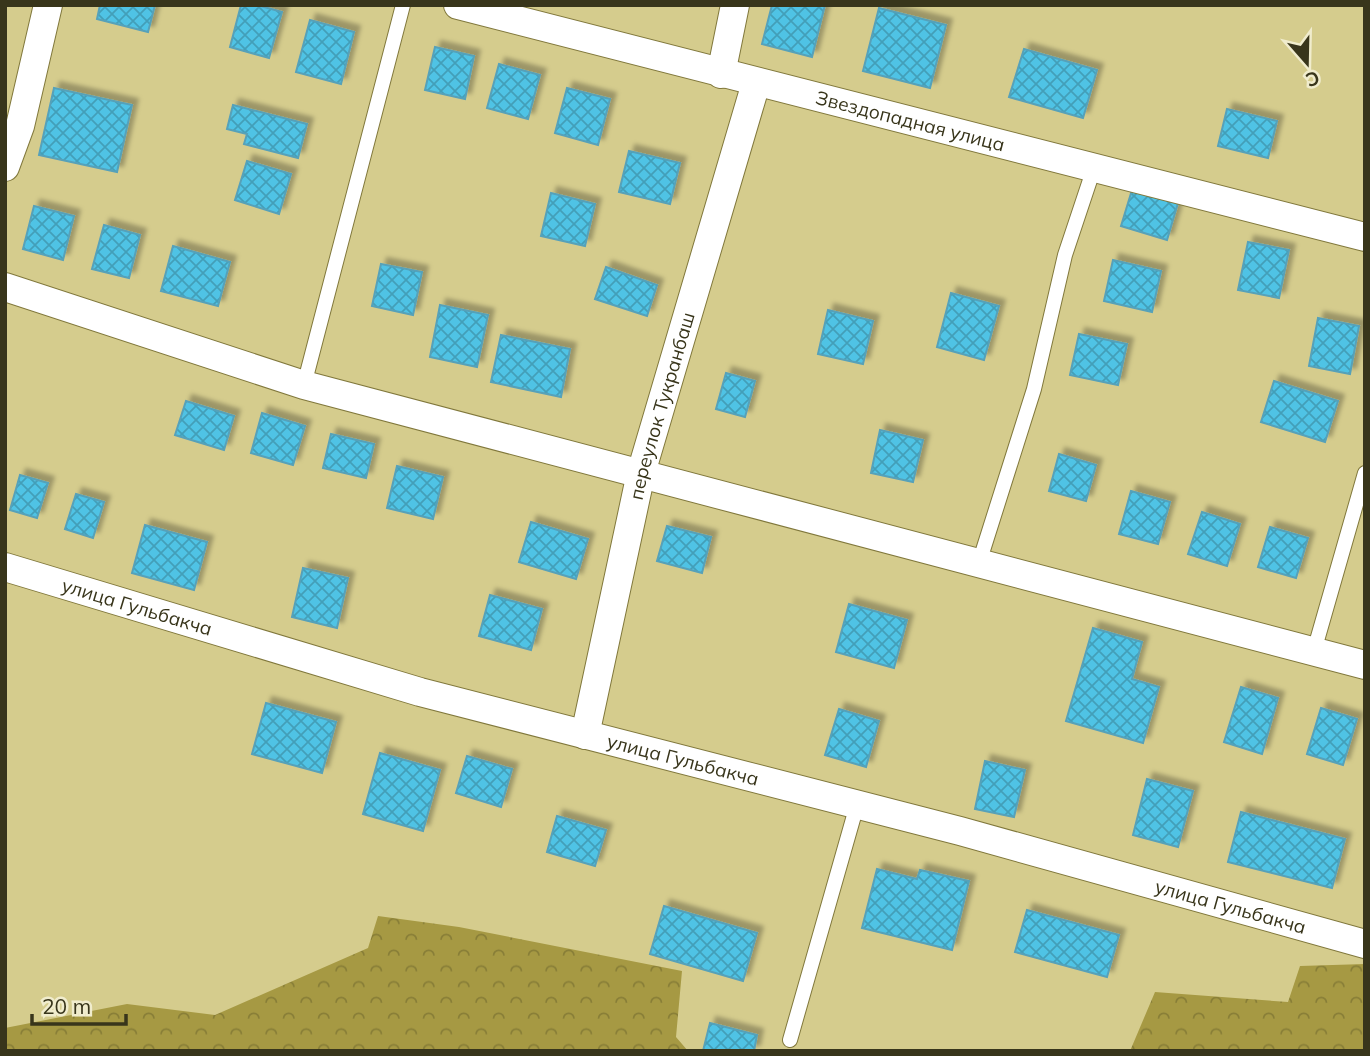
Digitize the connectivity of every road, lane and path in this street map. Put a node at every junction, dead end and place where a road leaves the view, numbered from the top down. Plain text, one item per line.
1 (48, 5) edge
2 (403, 5) edge
3 (458, 5) edge
4 (735, 5) edge
5 (722, 74) junction
6 (755, 83) junction
7 (5, 167) edge
8 (1094, 168) junction
9 (1365, 237) edge
10 (5, 287) edge
11 (304, 385) junction
12 (641, 473) junction
13 (1365, 473) edge
14 (979, 563) junction
15 (5, 567) edge
16 (1314, 651) junction
17 (1365, 664) edge
18 (585, 734) junction
19 (856, 804) junction
20 (1365, 944) edge
21 (790, 1040) dead end

1 - 7 street
2 - 11 lane
3 - 5 street, Звездопадная улица
4 - 5 street
5 - 6 street, Звездопадная улица
6 - 8 street, Звездопадная улица
6 - 12 street, переулок Тукранбаш
8 - 9 street, Звездопадная улица
8 - 14 lane
10 - 11 street
11 - 12 street
12 - 14 street
12 - 18 street, переулок Тукранбаш
13 - 16 lane
14 - 16 street
15 - 18 street, улица Гульбакча
16 - 17 street
18 - 19 street, улица Гульбакча
19 - 20 street, улица Гульбакча
19 - 21 lane

